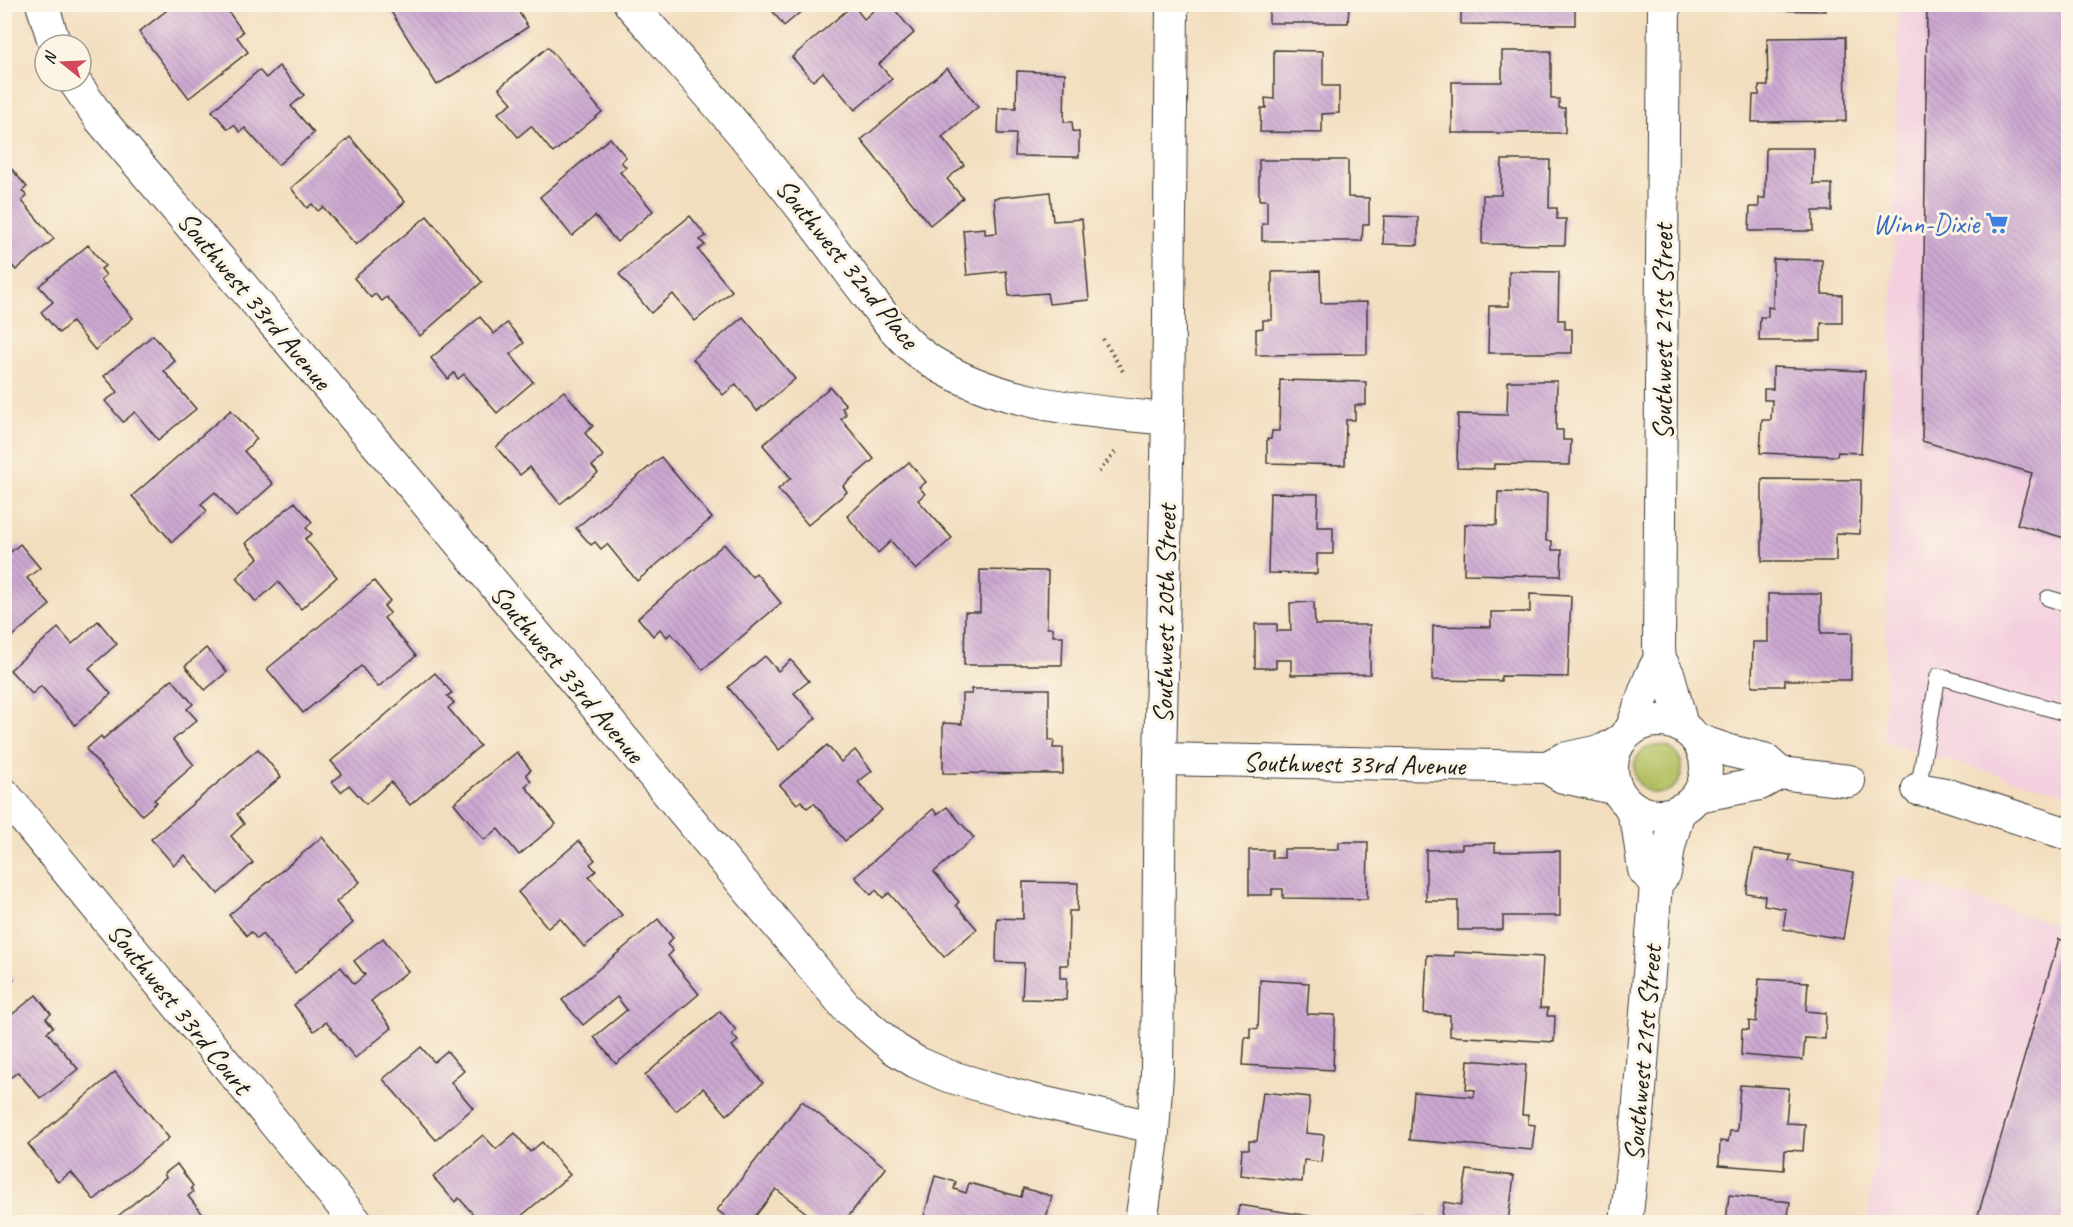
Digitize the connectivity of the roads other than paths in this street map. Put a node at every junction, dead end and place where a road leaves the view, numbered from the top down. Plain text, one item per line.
1 (42, 4) edge
2 (630, 4) edge
3 (1172, 4) edge
4 (1664, 4) edge
5 (51, 33) edge
6 (82, 93) edge
7 (1168, 418) junction
8 (2048, 598) dead end
9 (2068, 604) edge
10 (1660, 659) junction
11 (2068, 714) edge
12 (1690, 733) junction
13 (1626, 735) junction
14 (1160, 759) junction
15 (1547, 767) junction
16 (1780, 773) junction
17 (1849, 781) dead end
18 (1918, 789) joint
19 (4, 794) edge
20 (1624, 798) junction
21 (1688, 803) junction
22 (2068, 834) edge
23 (1656, 884) junction
24 (1154, 1127) junction
25 (356, 1222) edge
26 (1141, 1222) edge
27 (1626, 1222) edge

1 - 5 street
2 - 7 street, Southwest 32nd Place
3 - 7 street, Southwest 20th Street
4 - 10 street, Southwest 21st Street
6 - 24 street, Southwest 33rd Avenue
7 - 14 street, Southwest 20th Street
8 - 9 lane
10 - 12 street, Southwest 21st Street
10 - 13 street, Southwest 21st Street
11 - 18 lane
12 - 13 street
12 - 16 street
12 - 21 street
13 - 15 street, Southwest 33rd Avenue
13 - 20 street
14 - 15 street, Southwest 33rd Avenue
14 - 24 street, Southwest 20th Street
15 - 20 street, Southwest 33rd Avenue
16 - 17 street
16 - 21 street
18 - 22 street
19 - 25 street, Southwest 33rd Court
20 - 21 street
20 - 23 street
21 - 23 street, Southwest 21st Street
23 - 27 street, Southwest 21st Street
24 - 26 street, Southwest 20th Street

